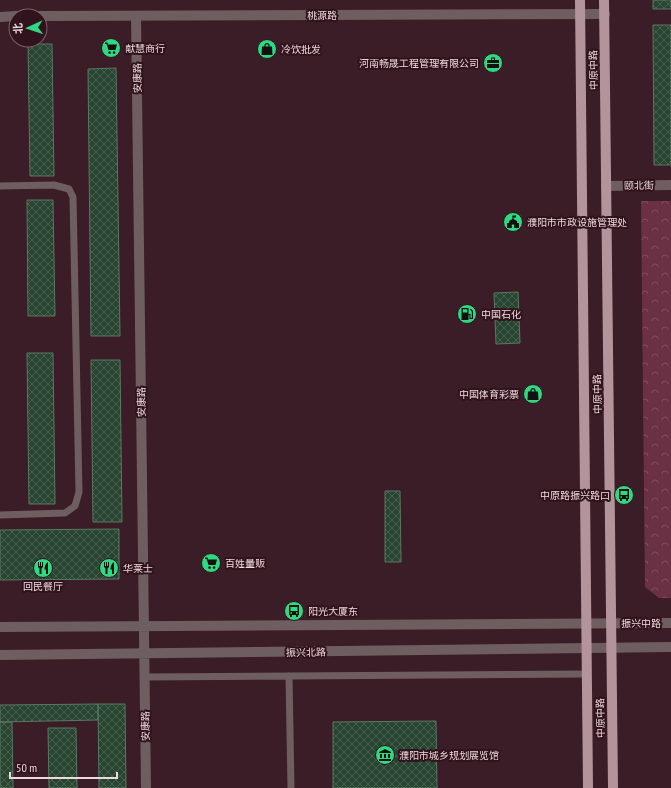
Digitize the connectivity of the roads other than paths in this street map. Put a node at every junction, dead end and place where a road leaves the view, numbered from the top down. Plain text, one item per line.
1 (580, 0) edge
2 (604, 0) edge
3 (605, 14) junction
4 (580, 15) junction
5 (48, 16) edge
6 (136, 16) junction
7 (671, 185) edge
8 (0, 186) edge
9 (606, 186) junction
10 (0, 515) edge
11 (586, 623) junction
12 (611, 623) junction
13 (671, 623) edge
14 (144, 625) junction
15 (0, 627) edge
16 (671, 647) edge
17 (611, 648) junction
18 (587, 649) junction
19 (144, 654) junction
20 (0, 655) edge
21 (587, 674) junction
22 (289, 676) junction
23 (144, 677) junction
24 (146, 788) edge
25 (291, 788) edge
26 (588, 788) edge
27 (613, 788) edge

1 - 4 main road, 中原中路
2 - 3 main road, 中原中路
3 - 4 street, 桃源路
3 - 9 main road, 中原中路
4 - 6 street, 桃源路
4 - 11 main road, 中原中路
5 - 6 street, 桃源路
6 - 14 street, 安康路
7 - 9 street, 颐北街
8 - 10 lane
9 - 12 main road, 中原中路
11 - 12 street
11 - 14 street
11 - 18 main road, 中原中路
12 - 13 street, 振兴中路
12 - 17 main road, 中原中路
14 - 15 street
14 - 19 street, 安康路
16 - 17 street
17 - 18 street, 振兴北路
17 - 27 main road, 中原中路
18 - 19 street, 振兴北路
18 - 21 main road, 中原中路
19 - 20 street, 振兴北路
19 - 23 street, 安康路
21 - 22 lane
21 - 26 main road, 中原中路
22 - 23 lane
22 - 25 lane
23 - 24 street, 安康路

